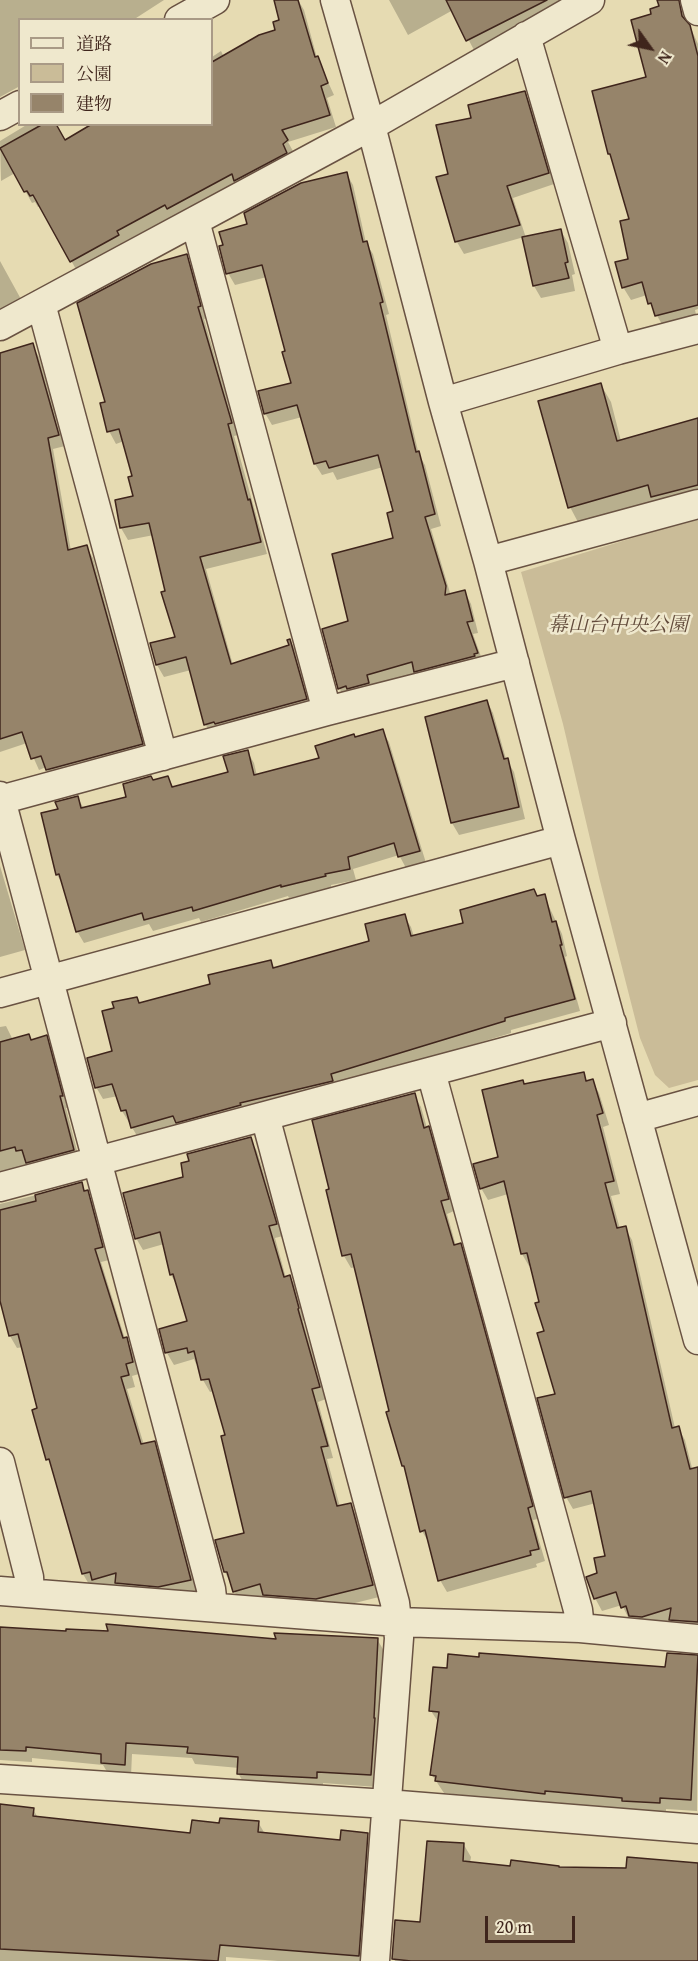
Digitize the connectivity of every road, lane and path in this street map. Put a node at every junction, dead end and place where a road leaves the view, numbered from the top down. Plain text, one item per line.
1 (215, 0) edge
2 (335, 0) edge
3 (590, 0) edge
4 (695, 0) edge
5 (698, 11) edge
6 (182, 18) edge
7 (526, 36) junction
8 (18, 106) edge
9 (0, 116) edge
10 (371, 126) junction
11 (195, 221) junction
12 (41, 304) junction
13 (0, 326) edge
14 (698, 330) edge
15 (618, 350) junction
16 (443, 402) junction
17 (698, 504) edge
18 (488, 561) junction
19 (515, 663) junction
20 (327, 711) junction
21 (163, 756) junction
22 (0, 798) edge
23 (561, 840) junction
24 (50, 980) junction
25 (0, 993) edge
26 (612, 1023) junction
27 (431, 1072) junction
28 (698, 1101) edge
29 (265, 1116) junction
30 (637, 1118) junction
31 (98, 1161) junction
32 (0, 1187) edge
33 (690, 1280) edge
34 (698, 1340) edge
35 (0, 1462) edge
36 (0, 1591) edge
37 (30, 1593) junction
38 (213, 1606) junction
39 (398, 1622) junction
40 (580, 1628) junction
41 (698, 1639) edge
42 (0, 1779) edge
43 (387, 1804) junction
44 (698, 1829) edge
45 (375, 1961) edge

1 - 6 street
2 - 10 street
3 - 7 street
4 - 5 street
7 - 10 street
7 - 15 street
8 - 9 street
10 - 11 street
10 - 16 street
11 - 12 street
11 - 20 street
12 - 13 street
12 - 21 street
14 - 15 street
15 - 16 street
16 - 18 street
17 - 18 street
18 - 19 street
19 - 20 street
19 - 23 street
20 - 21 street
21 - 22 street
22 - 24 street
23 - 24 street
23 - 26 street
24 - 25 street
24 - 31 street
26 - 27 street
26 - 30 street
27 - 29 street
27 - 40 street
28 - 30 street
29 - 31 street
29 - 39 street
30 - 33 street
31 - 32 street
31 - 38 street
33 - 34 street
35 - 37 street
36 - 37 street
37 - 38 street
38 - 39 street
39 - 40 street
39 - 43 street
40 - 41 street
42 - 43 street
43 - 44 street
43 - 45 street

